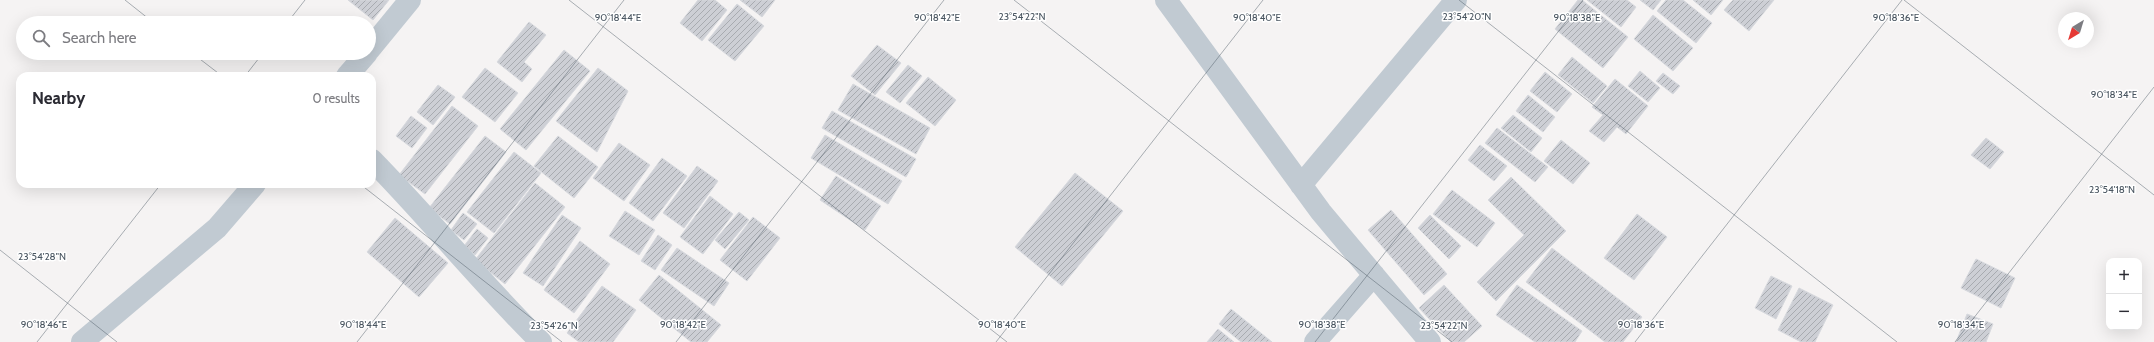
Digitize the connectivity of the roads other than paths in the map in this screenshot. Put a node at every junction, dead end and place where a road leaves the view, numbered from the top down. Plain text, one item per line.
1 (410, 0) edge
2 (1166, 0) edge
3 (1456, 0) edge
4 (376, 41) edge
5 (361, 60) edge
6 (350, 72) edge
7 (376, 164) edge
8 (1301, 185) junction
9 (252, 188) edge
10 (1374, 275) junction
11 (82, 342) edge
12 (541, 342) edge
13 (1315, 342) edge
14 (1430, 342) edge

1 - 4 street
2 - 8 street
3 - 8 street
5 - 6 street
7 - 12 street
8 - 10 street
9 - 11 street
10 - 13 street
10 - 14 street

